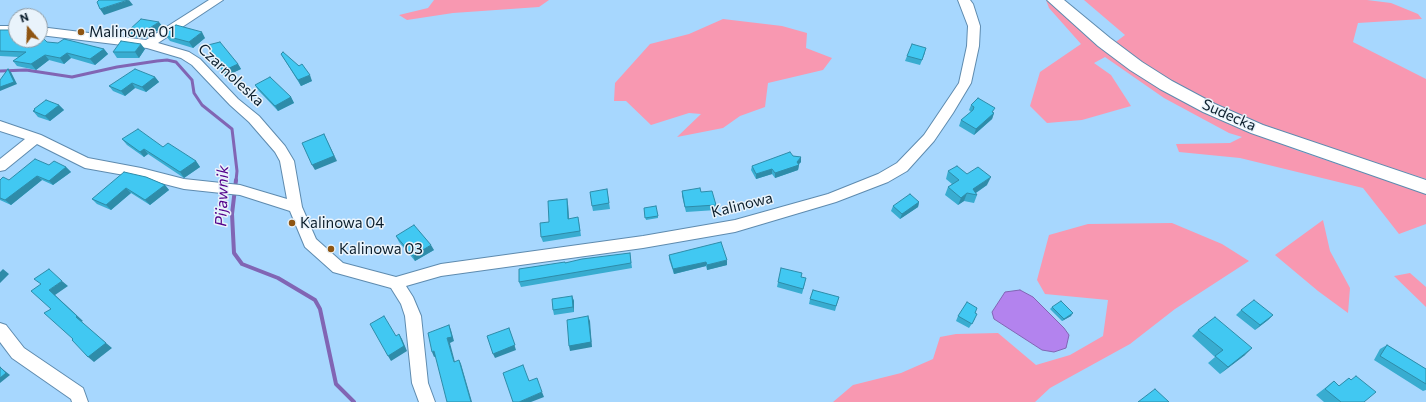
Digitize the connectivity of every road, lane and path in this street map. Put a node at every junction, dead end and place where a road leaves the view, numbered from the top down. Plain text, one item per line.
1 (217, 0) edge
2 (964, 0) edge
3 (1055, 0) edge
4 (48, 32) edge
5 (148, 44) junction
6 (0, 126) edge
7 (36, 138) junction
8 (0, 166) edge
9 (1426, 186) edge
10 (295, 207) junction
11 (396, 282) junction
12 (0, 330) edge
13 (80, 402) edge
14 (427, 402) edge

1 - 5 street
2 - 11 street, Kalinowa
3 - 9 main road, Sudecka
4 - 5 street, Czarnoleska
5 - 10 street, Czarnoleska
6 - 7 street
7 - 8 street
7 - 10 street
10 - 11 street, Czarnoleska
11 - 14 street
12 - 13 street

